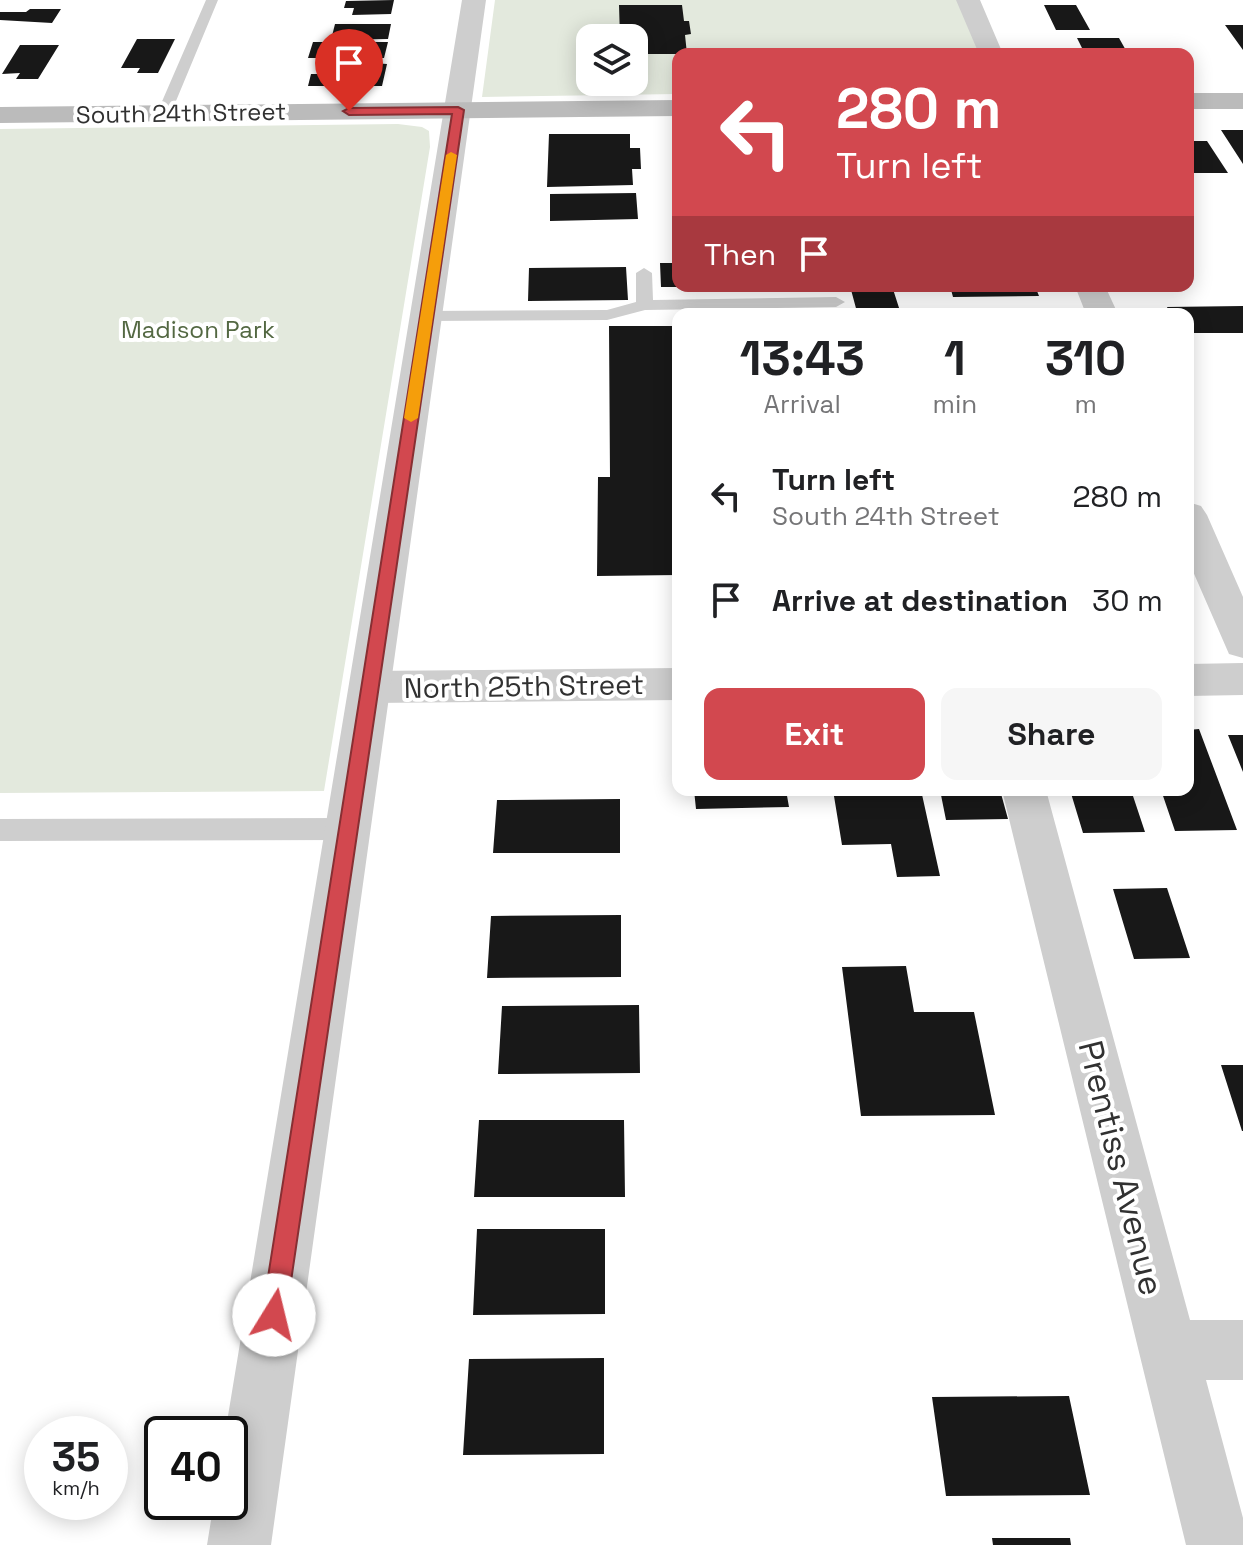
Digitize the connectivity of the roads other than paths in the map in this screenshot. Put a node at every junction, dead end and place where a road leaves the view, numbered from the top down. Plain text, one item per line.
1 (212, 0) edge
2 (474, 0) edge
3 (968, 0) edge
4 (988, 48) edge
5 (1194, 101) edge
6 (1243, 101) edge
7 (672, 108) edge
8 (458, 110) junction
9 (164, 113) junction
10 (0, 115) edge
11 (644, 273) dead end
12 (836, 302) dead end
13 (645, 305) junction
14 (427, 316) junction
15 (1194, 529) edge
16 (1243, 643) edge
17 (1243, 679) edge
18 (1194, 680) edge
19 (672, 684) edge
20 (370, 687) junction
21 (1026, 796) edge
22 (348, 829) junction
23 (0, 830) edge
24 (1168, 1350) junction
25 (1243, 1350) edge
26 (239, 1545) edge
27 (1218, 1545) edge

1 - 9 lane
2 - 8 street
3 - 4 street
5 - 6 main road
7 - 8 main road, South 24th Street
8 - 9 main road, South 24th Street
8 - 14 street
9 - 10 main road, South 24th Street
11 - 13 lane
12 - 13 lane
13 - 14 lane
14 - 20 street
15 - 16 street
17 - 18 street
19 - 20 street, North 25th Street
20 - 22 street
21 - 24 street, Prentiss Avenue
22 - 23 lane
22 - 26 street
24 - 25 street
24 - 27 street, Prentiss Avenue

